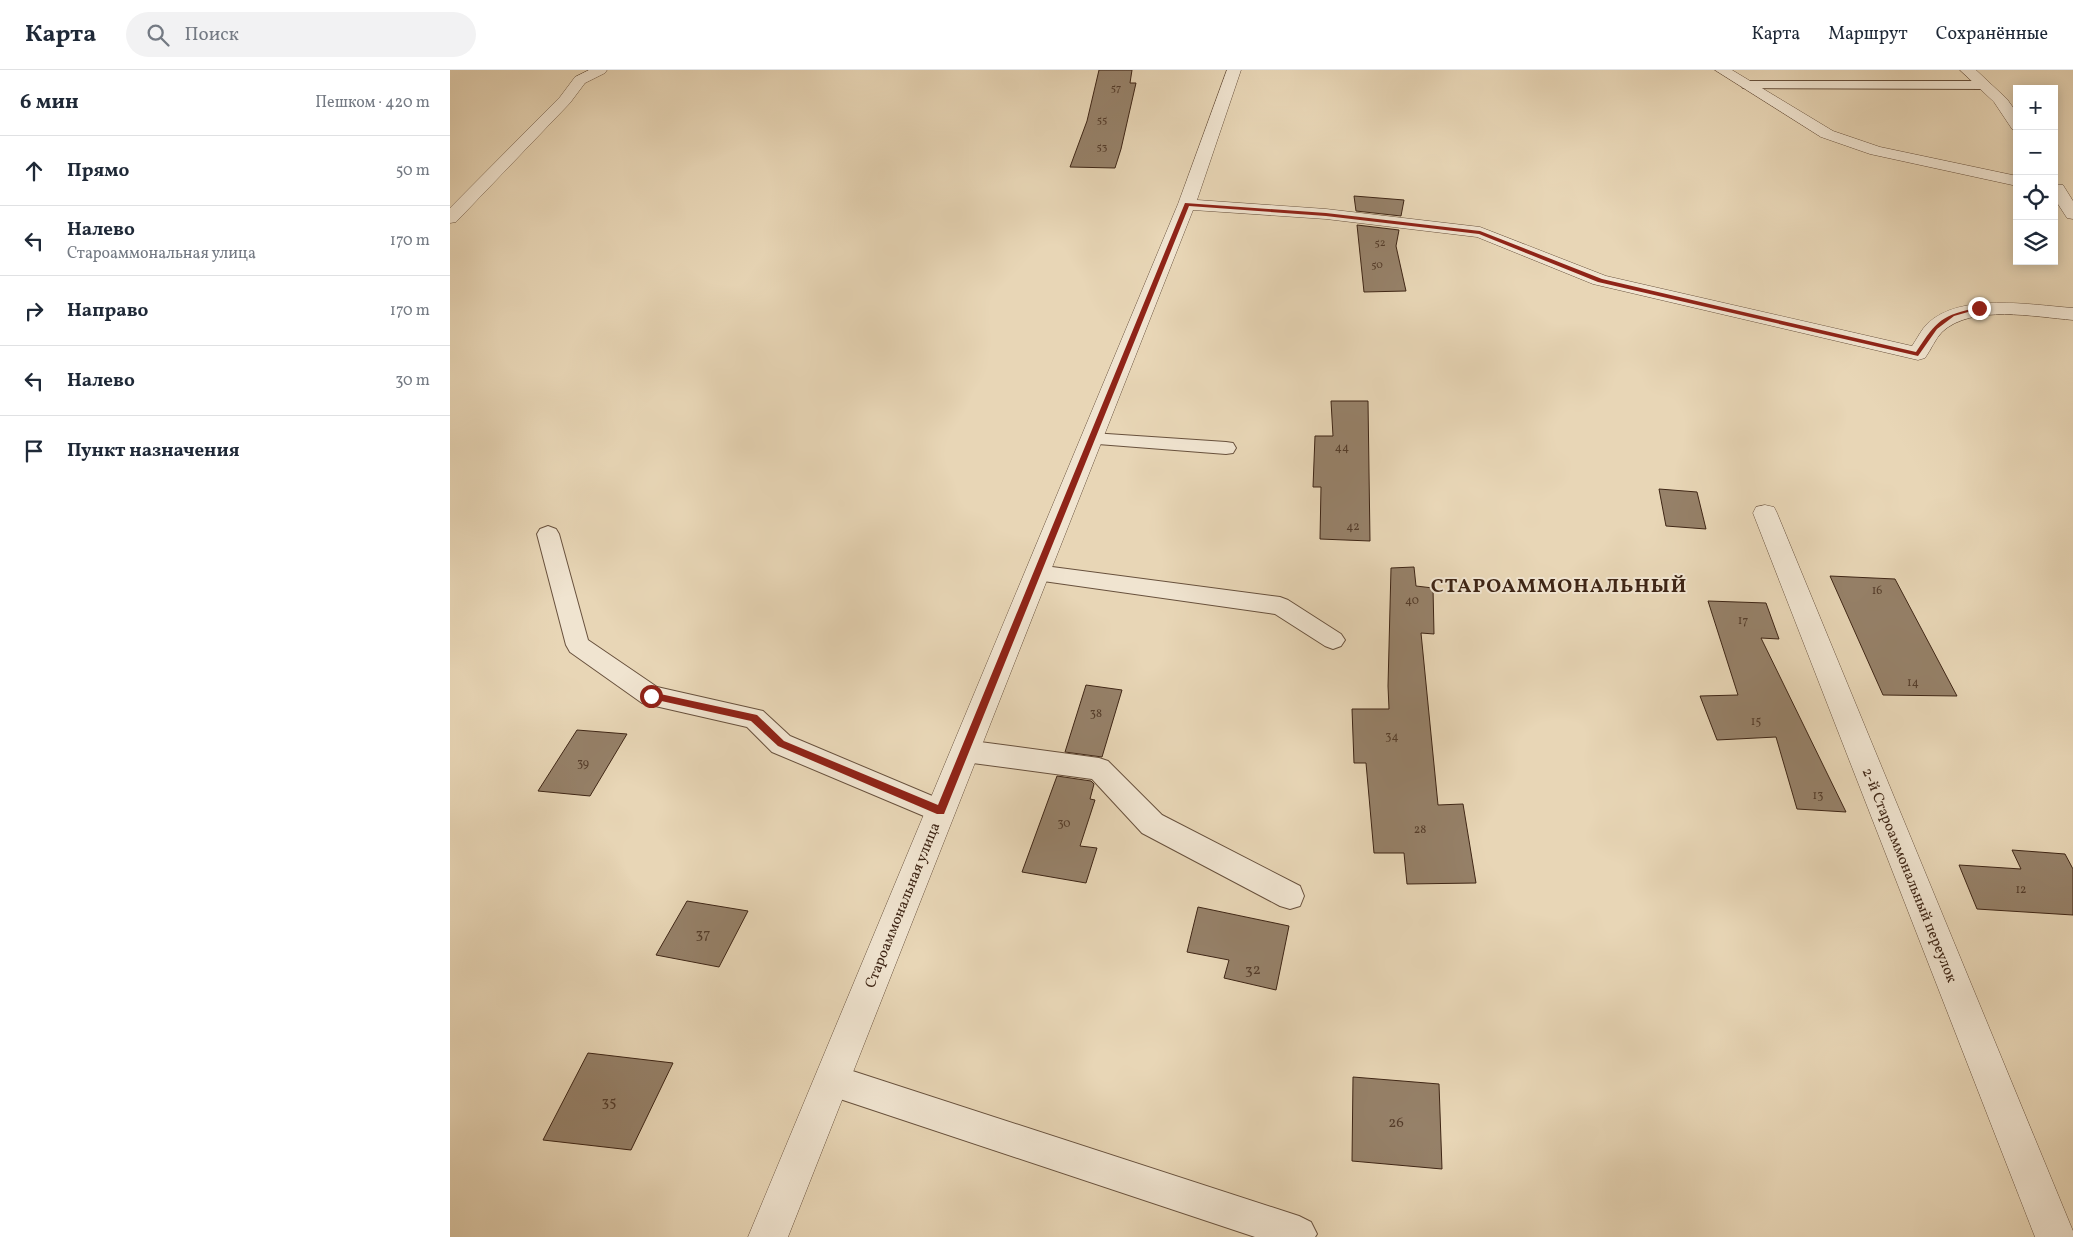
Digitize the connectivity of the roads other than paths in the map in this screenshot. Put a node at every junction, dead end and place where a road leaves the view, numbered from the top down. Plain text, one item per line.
1 (600, 70) edge
2 (1234, 70) edge
3 (1722, 70) edge
4 (1967, 70) edge
5 (1747, 85) junction
6 (1984, 85) junction
7 (2013, 120) edge
8 (2013, 180) edge
9 (2058, 192) edge
10 (1187, 204) junction
11 (2073, 214) edge
12 (450, 218) edge
13 (2073, 314) edge
14 (1092, 439) junction
15 (1226, 448) dead end
16 (1765, 513) dead end
17 (548, 534) dead end
18 (1037, 573) junction
19 (1333, 640) dead end
20 (965, 751) junction
21 (940, 811) junction
22 (1290, 896) dead end
23 (831, 1080) junction
24 (1299, 1234) dead end
25 (768, 1237) edge
26 (2055, 1237) edge

1 - 12 street
2 - 10 street, Староаммональная улица
3 - 5 street
4 - 6 street
5 - 6 lane
5 - 8 street
6 - 7 street
9 - 11 street
10 - 13 street
10 - 14 street, Староаммональная улица
14 - 15 lane
14 - 18 street, Староаммональная улица
16 - 26 street, 2-й Староаммональный переулок
17 - 21 lane
18 - 19 lane
18 - 20 street, Староаммональная улица
20 - 21 street, Староаммональная улица
20 - 22 lane
21 - 23 street, Староаммональная улица
23 - 24 lane
23 - 25 street, Староаммональная улица

